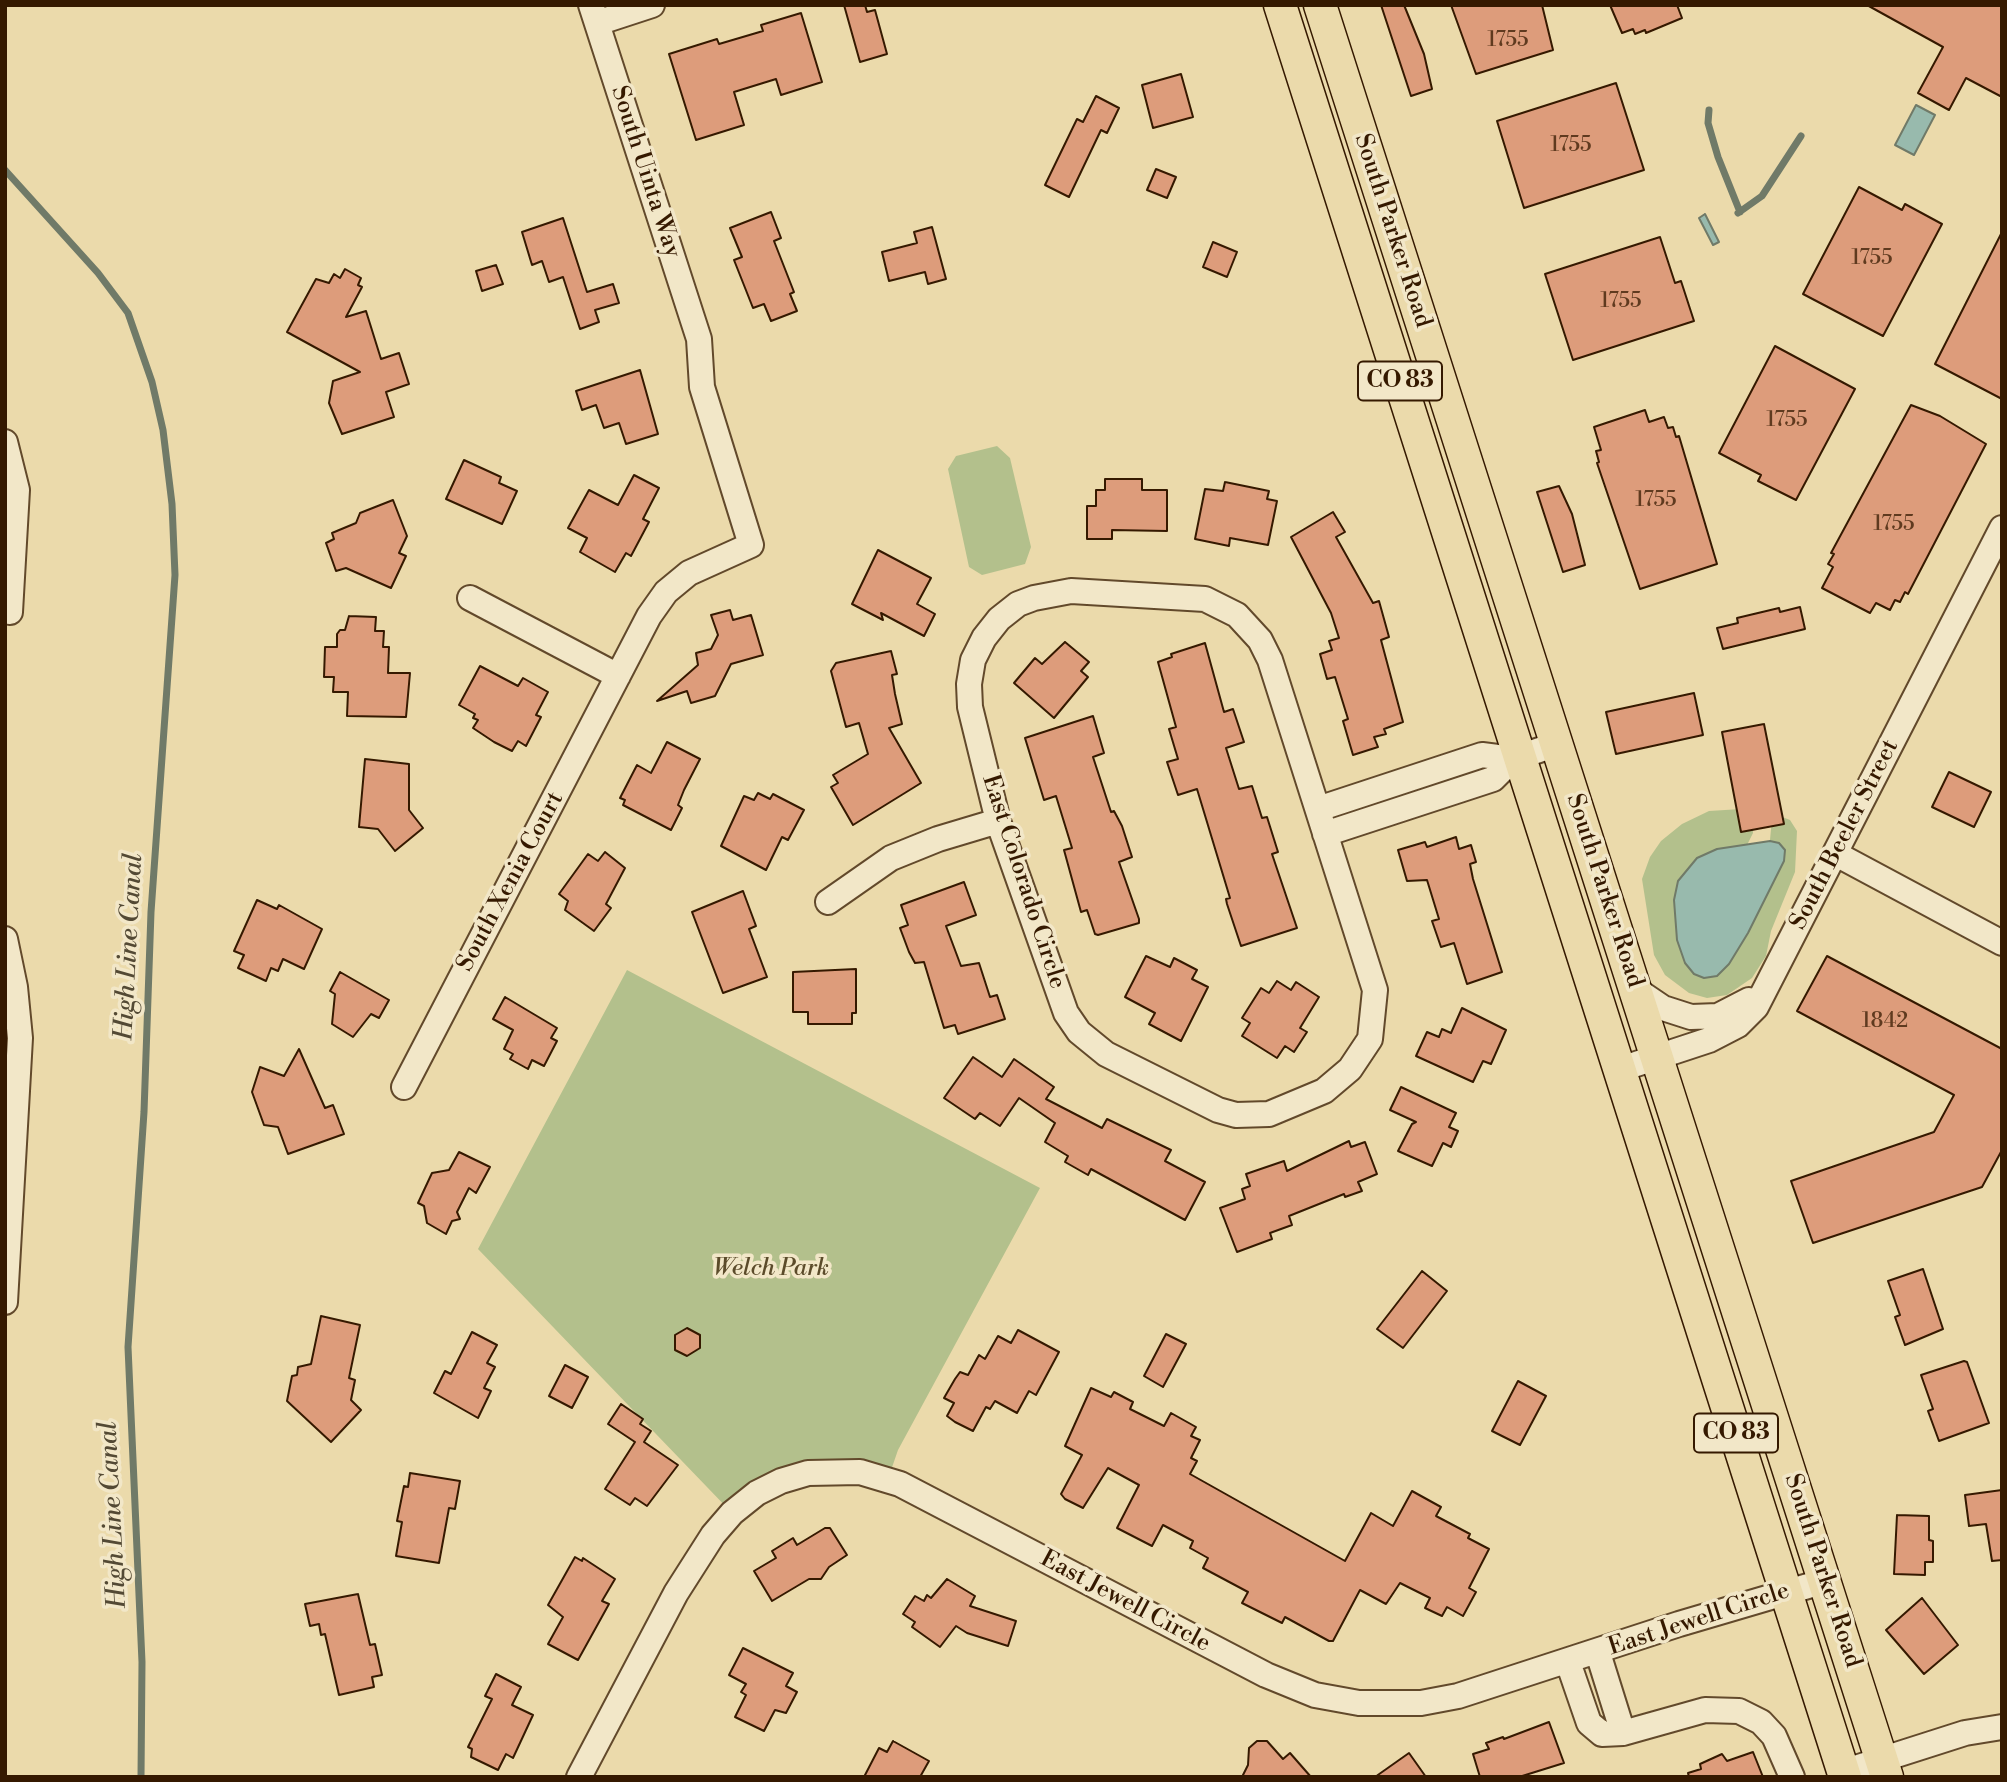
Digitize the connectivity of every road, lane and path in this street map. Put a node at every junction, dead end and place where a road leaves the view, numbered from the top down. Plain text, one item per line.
1 (652, 5) edge
2 (1280, 5) edge
3 (1320, 5) edge
4 (594, 14) edge
5 (699, 339) joint
6 (5, 442) edge
7 (2002, 528) edge
8 (11, 529) edge
9 (470, 598) dead end
10 (10, 612) dead end
11 (618, 676) junction
12 (1558, 744) junction
13 (1517, 758) junction
14 (1318, 809) junction
15 (998, 821) junction
16 (1325, 834) junction
17 (1836, 854) junction
18 (828, 902) dead end
19 (5, 939) edge
20 (2002, 943) edge
21 (1778, 969) junction
22 (1635, 989) junction
23 (1657, 1057) junction
24 (1621, 1069) junction
25 (404, 1087) dead end
26 (11, 1146) edge
27 (9, 1198) edge
28 (5, 1302) edge
29 (1825, 1581) junction
30 (1788, 1592) junction
31 (1598, 1653) junction
32 (1568, 1662) junction
33 (2002, 1727) edge
34 (1623, 1733) junction
35 (1885, 1768) edge
36 (1844, 1774) edge
37 (579, 1777) edge
38 (1792, 1777) edge

1 - 4 street
2 - 13 main road, South Parker Road / CO 83
3 - 12 main road, South Parker Road / CO 83
4 - 5 street, South Uinta Way
5 - 11 street, South Xenia Court
6 - 8 street
7 - 17 street, South Beeler Street
8 - 10 street
9 - 11 street
11 - 25 street, South Xenia Court
12 - 13 street
12 - 22 main road, South Parker Road / CO 83
13 - 14 street
13 - 16 street
13 - 24 main road, South Parker Road / CO 83
14 - 15 street, East Colorado Circle
14 - 16 street, East Colorado Circle
15 - 16 street, East Colorado Circle
15 - 18 street
17 - 20 street
17 - 21 street, South Beeler Street
19 - 26 street
21 - 22 street
21 - 23 street, South Beeler Street
22 - 23 main road, South Parker Road / CO 83
23 - 24 street, South Beeler Street
23 - 29 main road, South Parker Road / CO 83
24 - 30 main road, South Parker Road / CO 83
26 - 27 street
27 - 28 street
29 - 30 street, East Jewell Circle
29 - 35 main road, South Parker Road / CO 83
30 - 31 street, East Jewell Circle
30 - 36 main road, South Parker Road / CO 83
31 - 32 street, East Jewell Circle
31 - 34 street
32 - 34 street
32 - 37 street, East Jewell Circle
33 - 35 street
34 - 38 street
35 - 36 street

